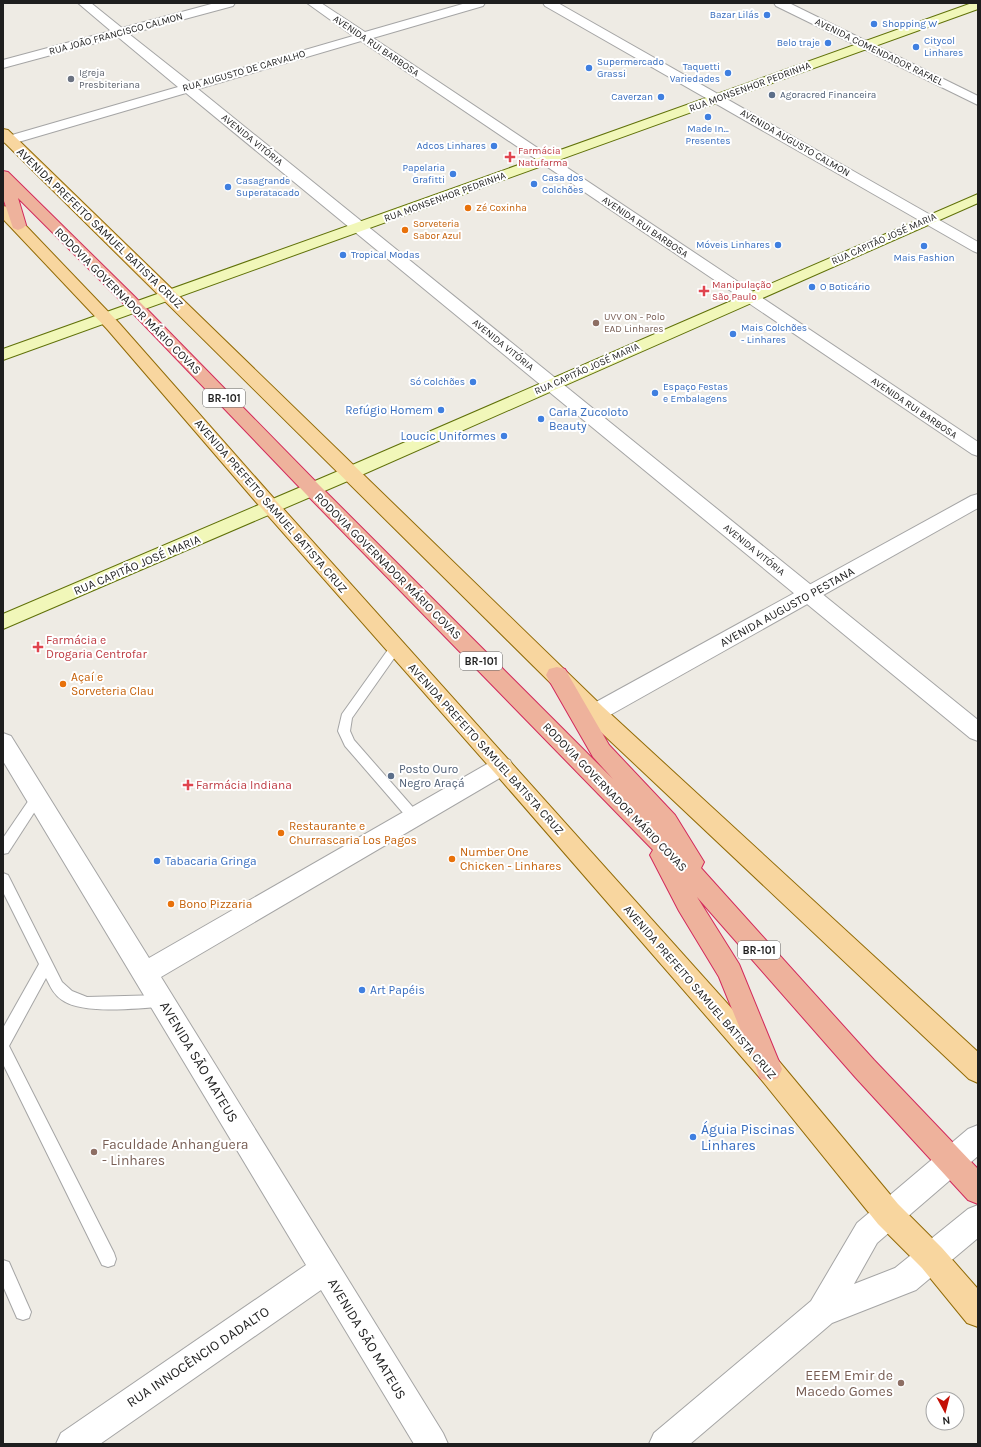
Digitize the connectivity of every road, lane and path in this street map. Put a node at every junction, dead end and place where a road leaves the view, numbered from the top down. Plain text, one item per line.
1 (84, 3) edge
2 (229, 3) edge
3 (313, 3) edge
4 (479, 3) edge
5 (549, 3) edge
6 (780, 3) edge
7 (978, 5) edge
8 (120, 33) junction
9 (363, 37) junction
10 (866, 45) junction
11 (3, 64) edge
12 (188, 88) junction
13 (717, 99) junction
14 (978, 101) edge
15 (6, 137) edge
16 (546, 160) junction
17 (3, 175) edge
18 (978, 198) edge
19 (3, 210) edge
20 (929, 220) junction
21 (18, 225) junction
22 (359, 228) junction
23 (978, 248) edge
24 (170, 296) junction
25 (750, 298) junction
26 (136, 308) junction
27 (106, 318) junction
28 (3, 355) edge
29 (551, 385) junction
30 (978, 450) edge
31 (350, 473) junction
32 (312, 489) junction
33 (978, 500) edge
34 (271, 507) junction
35 (809, 595) junction
36 (3, 622) edge
37 (396, 647) junction
38 (557, 675) junction
39 (595, 713) junction
40 (978, 732) edge
41 (3, 742) edge
42 (502, 766) junction
43 (37, 798) junction
44 (414, 817) junction
45 (651, 832) junction
46 (3, 849) edge
47 (3, 879) edge
48 (720, 905) junction
49 (46, 964) junction
50 (144, 974) junction
51 (162, 1002) junction
52 (3, 1042) edge
53 (3, 1049) edge
54 (769, 1070) junction
55 (978, 1070) edge
56 (978, 1138) edge
57 (951, 1162) junction
58 (978, 1190) edge
59 (888, 1214) junction
60 (978, 1219) edge
61 (932, 1258) junction
62 (108, 1259) dead end
63 (3, 1268) edge
64 (325, 1270) junction
65 (24, 1312) dead end
66 (822, 1312) junction
67 (978, 1312) edge
68 (72, 1444) edge
69 (432, 1444) edge
70 (665, 1444) edge

1 - 8 street, AVENIDA VITÓRIA
2 - 8 street, RUA JOÃO FRANCISCO CALMON
3 - 9 street, AVENIDA RUI BARBOSA
4 - 9 street, RUA AUGUSTO DE CARVALHO
5 - 13 street, AVENIDA AUGUSTO CALMON
6 - 10 street, AVENIDA COMENDADOR RAFAEL
7 - 10 main road, RUA MONSENHOR PEDRINHA
8 - 11 street, RUA JOÃO FRANCISCO CALMON
8 - 12 street, AVENIDA VITÓRIA
9 - 12 street, RUA AUGUSTO DE CARVALHO
9 - 16 street, AVENIDA RUI BARBOSA
10 - 13 main road, RUA MONSENHOR PEDRINHA
10 - 14 street, AVENIDA COMENDADOR RAFAEL
12 - 15 street, RUA AUGUSTO DE CARVALHO
12 - 22 street, AVENIDA VITÓRIA
13 - 16 main road, RUA MONSENHOR PEDRINHA
13 - 20 street, AVENIDA AUGUSTO CALMON
15 - 24 main road, AVENIDA PREFEITO SAMUEL BATISTA CRUZ
16 - 22 main road, RUA MONSENHOR PEDRINHA
16 - 25 street, AVENIDA RUI BARBOSA
17 - 21 highway
17 - 26 highway, RODOVIA GOVERNADOR MÁRIO COVAS / BR-101
18 - 20 main road, RUA CAPITÃO JOSÉ MARIA
19 - 21 main road, AVENIDA PREFEITO SAMUEL BATISTA CRUZ
20 - 23 street, AVENIDA AUGUSTO CALMON
20 - 25 main road, RUA CAPITÃO JOSÉ MARIA
21 - 27 main road, AVENIDA PREFEITO SAMUEL BATISTA CRUZ
22 - 24 main road, RUA MONSENHOR PEDRINHA
22 - 29 street, AVENIDA VITÓRIA
24 - 26 main road, RUA MONSENHOR PEDRINHA
24 - 31 main road, AVENIDA PREFEITO SAMUEL BATISTA CRUZ
25 - 29 main road, RUA CAPITÃO JOSÉ MARIA
25 - 30 street, AVENIDA RUI BARBOSA
26 - 27 main road, RUA MONSENHOR PEDRINHA
26 - 32 highway, RODOVIA GOVERNADOR MÁRIO COVAS / BR-101
27 - 28 main road, RUA MONSENHOR PEDRINHA
27 - 34 main road, AVENIDA PREFEITO SAMUEL BATISTA CRUZ
29 - 31 main road, RUA CAPITÃO JOSÉ MARIA
29 - 35 street, AVENIDA VITÓRIA
31 - 32 main road, RUA CAPITÃO JOSÉ MARIA
31 - 38 main road, AVENIDA PREFEITO SAMUEL BATISTA CRUZ
32 - 34 main road, RUA CAPITÃO JOSÉ MARIA
32 - 45 highway, RODOVIA GOVERNADOR MÁRIO COVAS / BR-101
33 - 35 street, AVENIDA AUGUSTO PESTANA
34 - 36 main road, RUA CAPITÃO JOSÉ MARIA
34 - 37 main road, AVENIDA PREFEITO SAMUEL BATISTA CRUZ
35 - 39 street, AVENIDA AUGUSTO PESTANA
35 - 40 street, AVENIDA VITÓRIA
37 - 42 main road, AVENIDA PREFEITO SAMUEL BATISTA CRUZ
37 - 44 lane
38 - 39 main road, AVENIDA PREFEITO SAMUEL BATISTA CRUZ
38 - 48 highway
39 - 55 main road, AVENIDA PREFEITO SAMUEL BATISTA CRUZ
41 - 43 street, AVENIDA SÃO MATEUS
42 - 44 street
42 - 54 main road, AVENIDA PREFEITO SAMUEL BATISTA CRUZ
43 - 46 lane
43 - 50 street, AVENIDA SÃO MATEUS
44 - 50 street
45 - 48 highway, RODOVIA GOVERNADOR MÁRIO COVAS / BR-101
45 - 54 highway
47 - 49 lane
48 - 57 highway, RODOVIA GOVERNADOR MÁRIO COVAS / BR-101
49 - 51 lane
49 - 52 lane
50 - 51 street, AVENIDA SÃO MATEUS
51 - 64 street, AVENIDA SÃO MATEUS
53 - 62 lane
54 - 59 main road, AVENIDA PREFEITO SAMUEL BATISTA CRUZ
56 - 57 street
57 - 58 highway, BR-101
57 - 59 street
59 - 61 main road, AVENIDA PREFEITO SAMUEL BATISTA CRUZ
59 - 66 street
60 - 61 street
61 - 66 street
61 - 67 main road, AVENIDA PREFEITO SAMUEL BATISTA CRUZ
63 - 65 lane
64 - 68 street, RUA INNOCÊNCIO DADALTO
64 - 69 street, AVENIDA SÃO MATEUS
66 - 70 street

